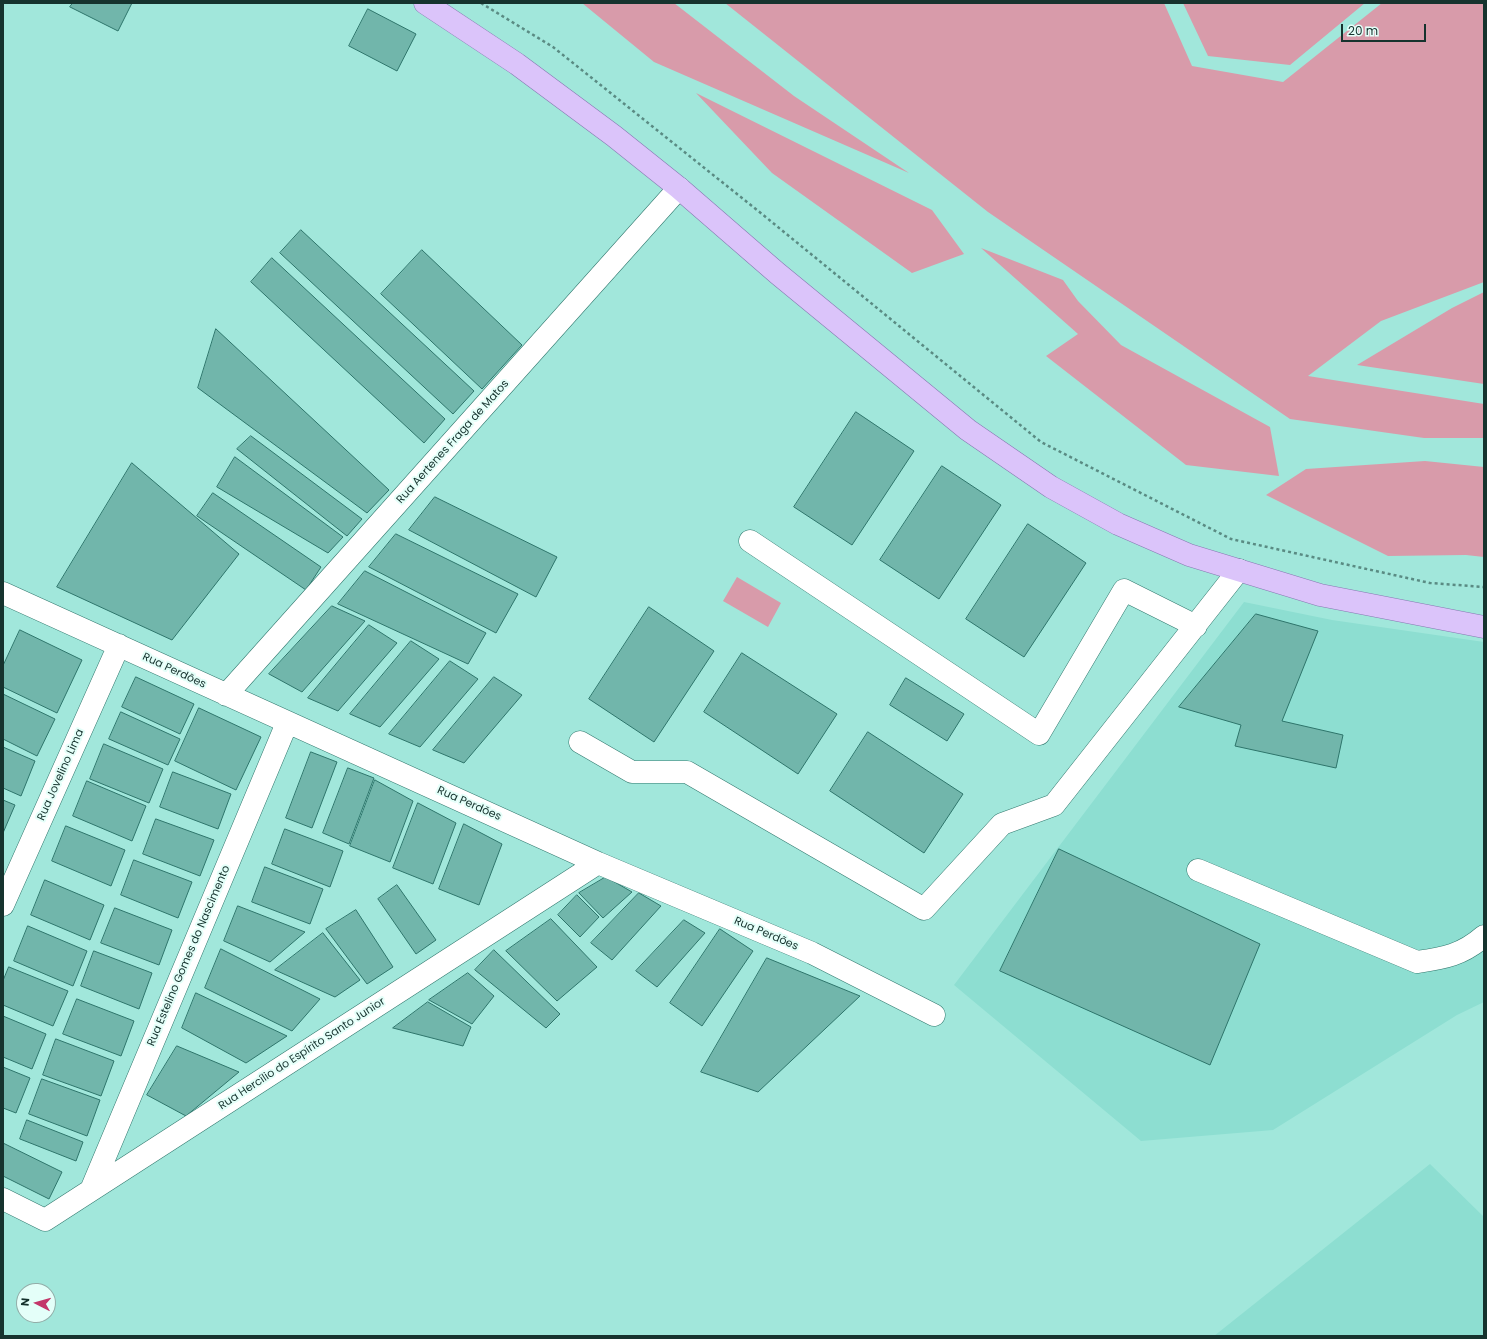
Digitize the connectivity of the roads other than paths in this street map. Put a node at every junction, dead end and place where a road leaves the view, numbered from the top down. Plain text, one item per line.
1 (425, 3) edge
2 (679, 188) junction
3 (750, 541) dead end
4 (1239, 570) junction
5 (3, 593) edge
6 (1196, 626) junction
7 (1484, 627) edge
8 (119, 645) junction
9 (226, 695) junction
10 (287, 722) junction
11 (580, 742) dead end
12 (598, 863) junction
13 (1198, 870) dead end
14 (3, 905) edge
15 (1484, 936) edge
16 (934, 1015) dead end
17 (91, 1190) junction
18 (3, 1199) edge

1 - 2 main road
2 - 4 main road
2 - 9 street, Rua Aertenes Fraga de Matos
3 - 6 street
4 - 6 street
4 - 7 main road
5 - 8 street, Rua Perdões
6 - 11 street
8 - 9 street, Rua Perdões
8 - 14 street, Rua Jovelino Lima
9 - 10 street, Rua Perdões
10 - 12 street, Rua Perdões
10 - 17 street, Rua Estelino Gomes do Nascimento
12 - 16 street, Rua Perdões
12 - 17 street, Rua Hercílio do Espírito Santo Junior
13 - 15 street
17 - 18 street, Rua Hercílio do Espírito Santo Junior

